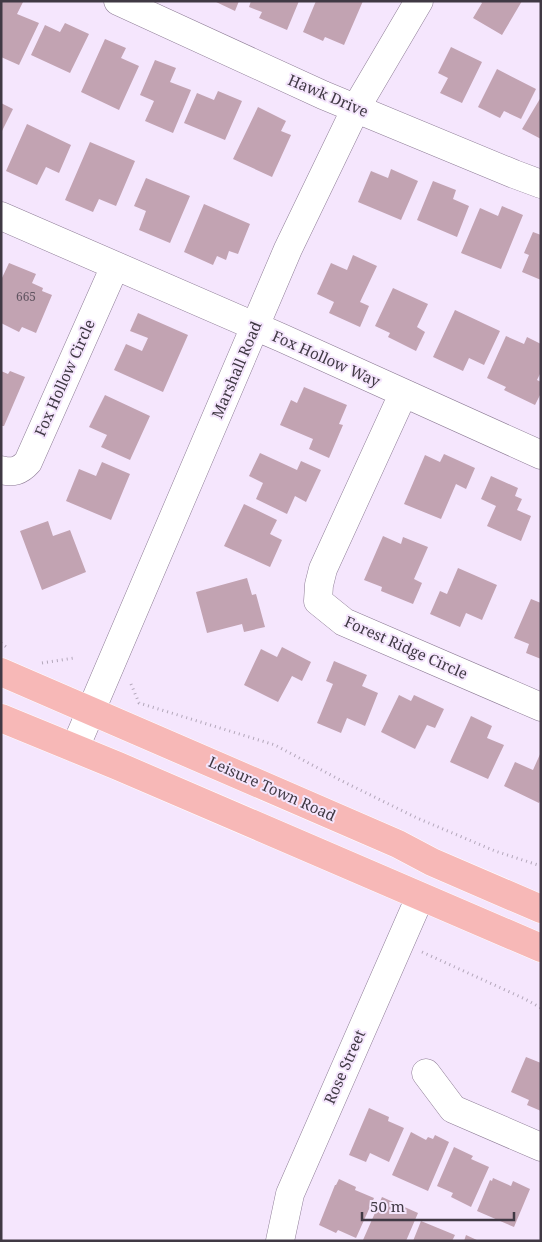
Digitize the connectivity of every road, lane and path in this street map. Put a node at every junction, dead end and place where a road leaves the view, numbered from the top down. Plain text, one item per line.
1 (118, 1) edge
2 (418, 1) edge
3 (148, 7) edge
4 (356, 108) junction
5 (541, 184) edge
6 (1, 216) edge
7 (115, 266) junction
8 (255, 327) junction
9 (403, 394) junction
10 (541, 455) edge
11 (1, 470) edge
12 (1, 643) edge
13 (74, 658) dead end
14 (9, 662) edge
15 (42, 663) dead end
16 (131, 684) dead end
17 (541, 707) edge
18 (90, 710) junction
19 (1, 718) edge
20 (74, 748) junction
21 (541, 866) edge
22 (420, 897) junction
23 (541, 909) edge
24 (541, 948) edge
25 (419, 950) dead end
26 (541, 1008) edge
27 (426, 1073) dead end
28 (541, 1147) edge
29 (280, 1241) edge

1 - 3 street, Hawk Drive
2 - 4 street, Marshall Road
3 - 4 street, Hawk Drive
4 - 5 street, Hawk Drive
4 - 8 street, Marshall Road
6 - 7 street, Fox Hollow Way
7 - 8 street, Fox Hollow Way
7 - 11 street, Fox Hollow Circle
8 - 9 street, Fox Hollow Way
8 - 18 street, Marshall Road
9 - 10 street, Fox Hollow Way
9 - 17 street, Forest Ridge Circle
12 - 14 path
13 - 15 path
14 - 18 main road, Leisure Town Road
16 - 21 path
18 - 20 street, Marshall Road
18 - 23 main road, Leisure Town Road
19 - 20 main road
20 - 22 main road
22 - 24 main road
22 - 29 street, Rose Street
25 - 26 path
27 - 28 street

